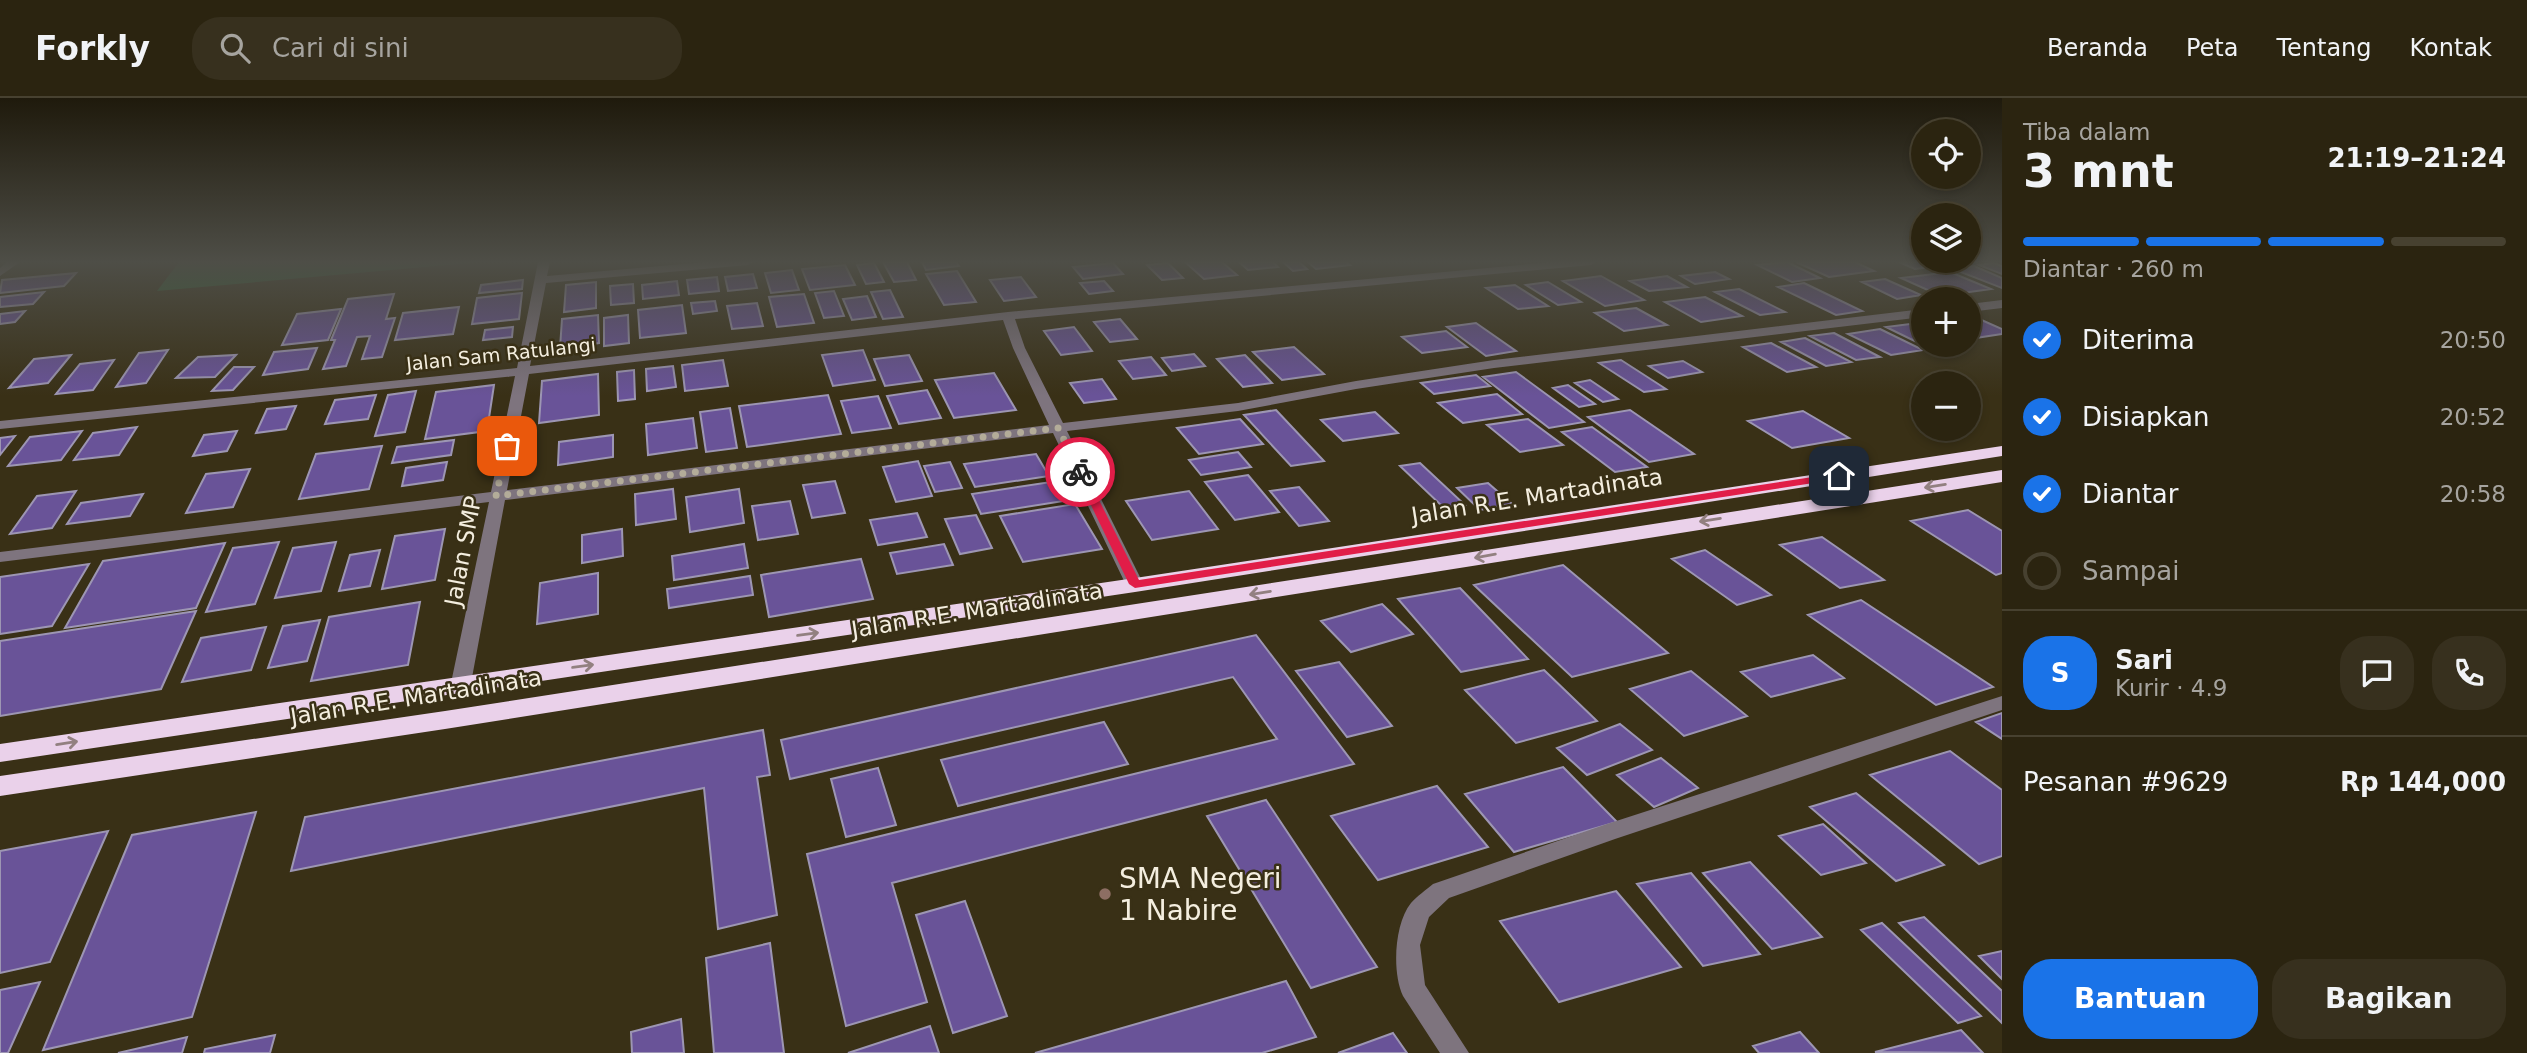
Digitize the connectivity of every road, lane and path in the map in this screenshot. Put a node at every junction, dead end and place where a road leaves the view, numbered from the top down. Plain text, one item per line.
1 (536, 307) edge
2 (1110, 307) edge
3 (1911, 314) edge
4 (1008, 316) junction
5 (523, 371) junction
6 (0, 425) edge
7 (1058, 428) junction
8 (2002, 451) edge
9 (2002, 476) edge
10 (496, 496) junction
11 (1348, 552) junction
12 (0, 557) edge
13 (1368, 575) junction
14 (1135, 584) junction
15 (461, 683) junction
16 (2002, 703) edge
17 (0, 753) edge
18 (0, 786) edge
19 (1455, 1053) edge

1 - 5 street, Jalan SMP
2 - 4 street, Jalan Sam Ratulangi
3 - 7 street
4 - 5 street, Jalan Sam Ratulangi
4 - 7 street
5 - 6 street, Jalan Sam Ratulangi
5 - 10 street, Jalan SMP
7 - 10 street
7 - 14 street
8 - 11 highway, Jalan R.E. Martadinata
9 -> 13 highway, Jalan R.E. Martadinata
10 - 12 street
10 - 15 street, Jalan SMP
11 - 13 highway
11 - 14 highway, Jalan R.E. Martadinata
13 -> 18 highway, Jalan R.E. Martadinata
15 -> 14 highway, Jalan R.E. Martadinata
17 -> 15 highway, Jalan R.E. Martadinata
16 - 19 street

